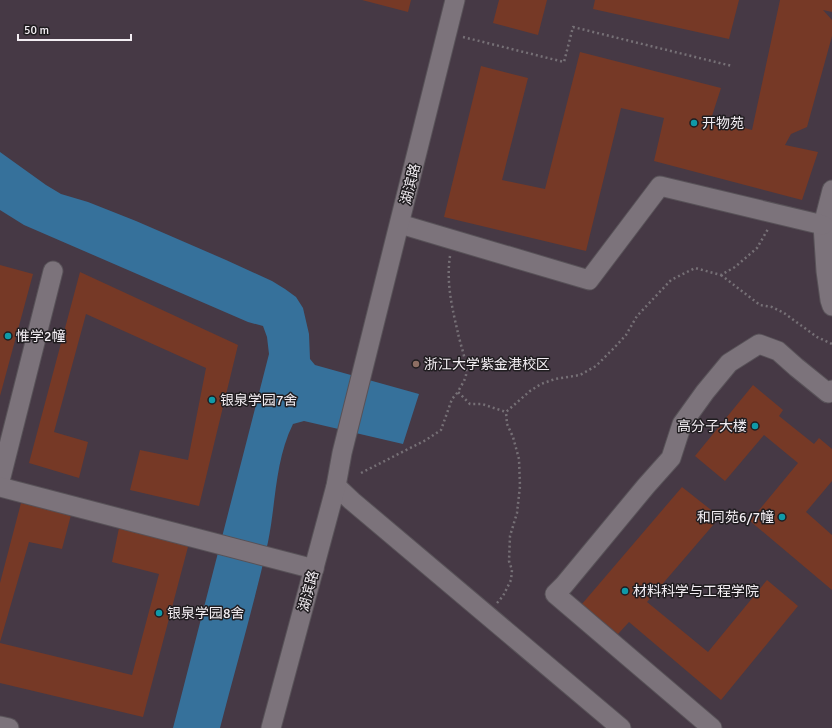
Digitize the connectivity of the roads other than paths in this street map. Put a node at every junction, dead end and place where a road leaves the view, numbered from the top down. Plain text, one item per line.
1 (455, 0) edge
2 (832, 190) edge
3 (400, 224) junction
4 (823, 225) junction
5 (53, 271) dead end
6 (832, 306) edge
7 (831, 393) edge
8 (0, 481) edge
9 (336, 486) junction
10 (0, 487) edge
11 (306, 567) junction
12 (0, 726) edge
13 (9, 728) edge
14 (271, 728) edge
15 (621, 728) edge
16 (712, 728) edge

1 - 3 street, 湖滨路
2 - 4 street
3 - 4 street
3 - 9 street, 湖滨路
4 - 6 street
5 - 8 street
7 - 16 street
9 - 11 street, 湖滨路
9 - 15 street
10 - 11 street
11 - 14 street, 湖滨路
12 - 13 street

